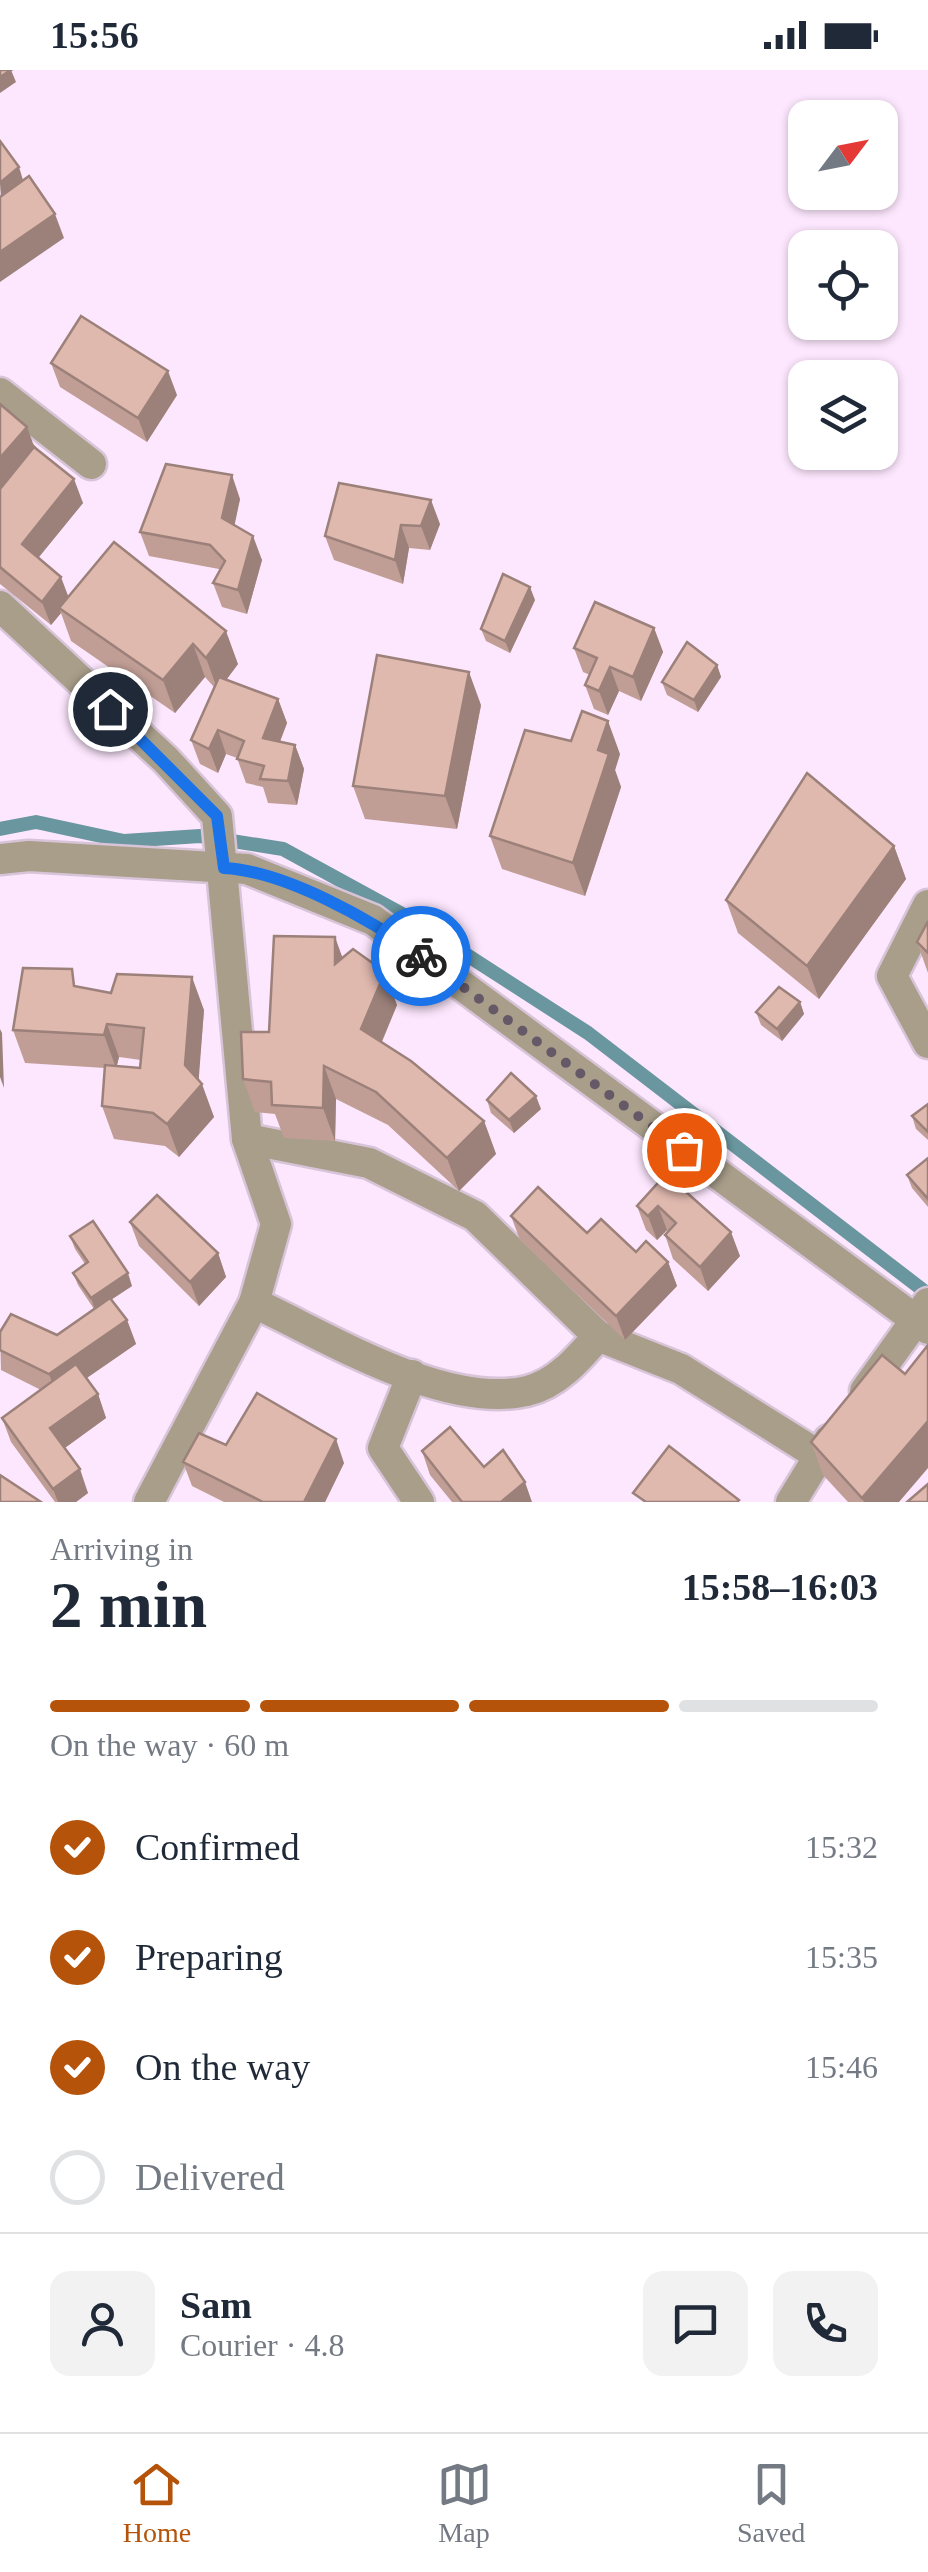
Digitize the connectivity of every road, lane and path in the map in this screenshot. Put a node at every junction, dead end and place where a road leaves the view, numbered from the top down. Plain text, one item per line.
1 (0, 393) edge
2 (90, 464) dead end
3 (0, 606) edge
4 (0, 859) edge
5 (224, 868) junction
6 (928, 905) edge
7 (928, 1043) edge
8 (247, 1139) junction
9 (254, 1303) junction
10 (924, 1318) edge
11 (598, 1336) junction
12 (412, 1375) junction
13 (818, 1455) junction
14 (150, 1502) edge
15 (419, 1502) edge
16 (792, 1502) edge

1 - 2 street
3 - 5 street
4 - 5 street
5 - 8 street
5 - 10 street
6 - 7 street
8 - 9 street
8 - 11 street
9 - 12 street
9 - 14 street
10 - 13 street
11 - 12 street
11 - 13 street
12 - 15 street
13 - 16 street

